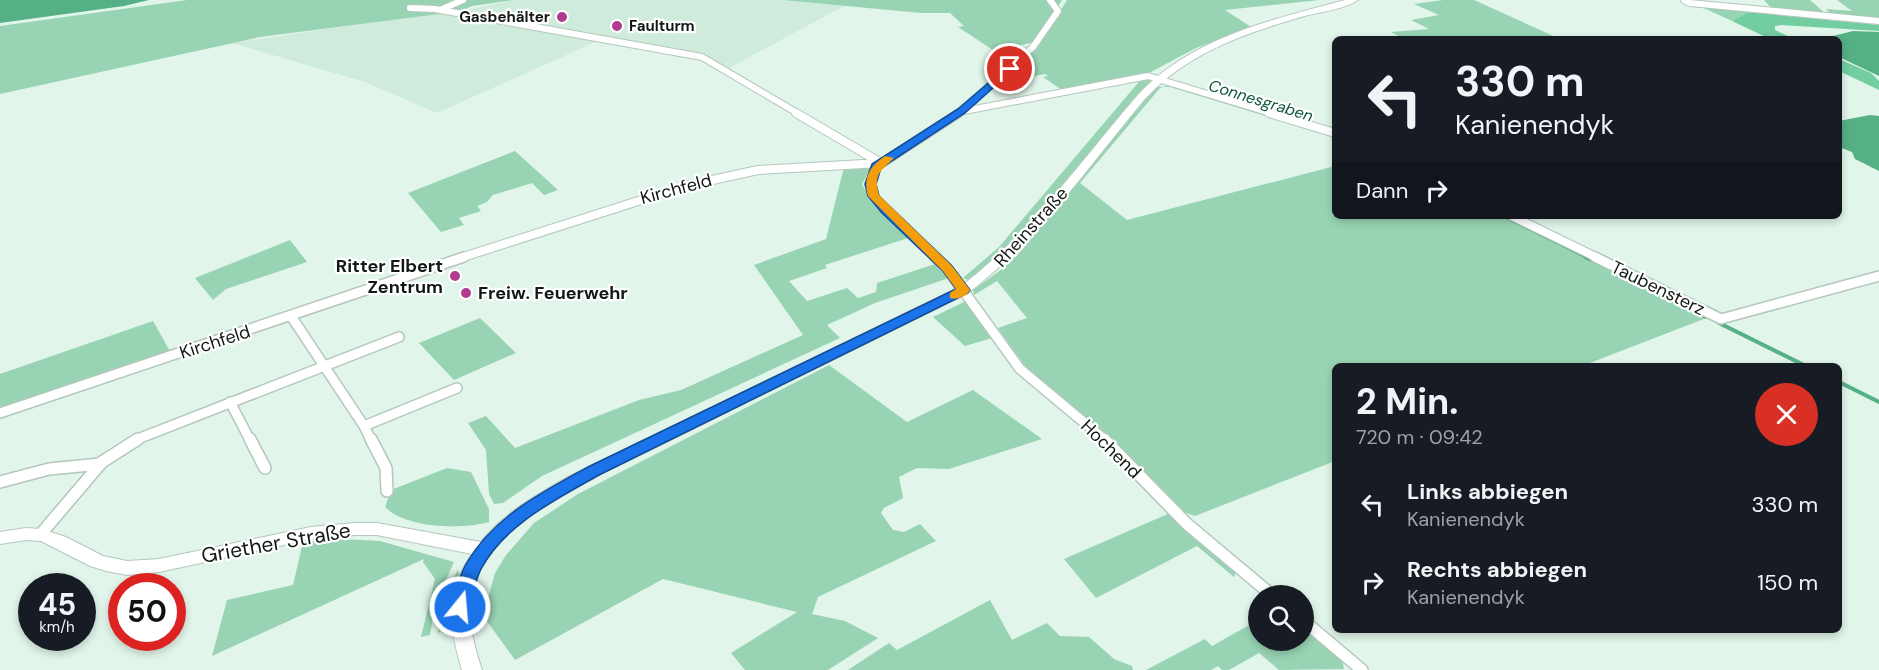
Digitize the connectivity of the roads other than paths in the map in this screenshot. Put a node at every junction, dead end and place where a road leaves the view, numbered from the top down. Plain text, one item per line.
1 (463, 0) edge
2 (1050, 0) edge
3 (1354, 0) edge
4 (1684, 0) edge
5 (410, 8) dead end
6 (440, 10) junction
7 (1879, 21) edge
8 (1160, 78) junction
9 (962, 111) junction
10 (1332, 132) edge
11 (881, 163) junction
12 (1518, 219) edge
13 (1879, 276) edge
14 (964, 290) junction
15 (291, 316) junction
16 (399, 337) dead end
17 (325, 367) junction
18 (457, 388) dead end
19 (230, 402) junction
20 (0, 413) edge
21 (364, 426) junction
22 (100, 464) junction
23 (265, 468) dead end
24 (0, 482) edge
25 (387, 491) dead end
26 (40, 535) junction
27 (0, 538) edge
28 (486, 550) junction
29 (1260, 585) edge
30 (1314, 629) edge
31 (472, 670) edge
32 (1362, 670) edge

1 - 6 street
2 - 9 street
3 - 8 main road, Rheinstraße
4 - 7 street
5 - 6 street
6 - 11 street
8 - 9 street
8 - 10 street
8 - 14 main road, Rheinstraße
9 - 11 street
11 - 14 street, Hochend
11 - 15 street, Kirchfeld
12 - 13 street, Taubensterz
14 - 28 main road, Rheinstraße
14 - 29 street, Hochend
15 - 17 street
15 - 20 street, Kirchfeld
16 - 17 street
17 - 19 street
17 - 21 street
18 - 21 street
19 - 22 street
19 - 23 street
21 - 25 street
22 - 24 street
22 - 26 street
26 - 27 main road, Griether Straße
26 - 28 main road, Griether Straße
28 - 31 main road, Rheinstraße
30 - 32 street

